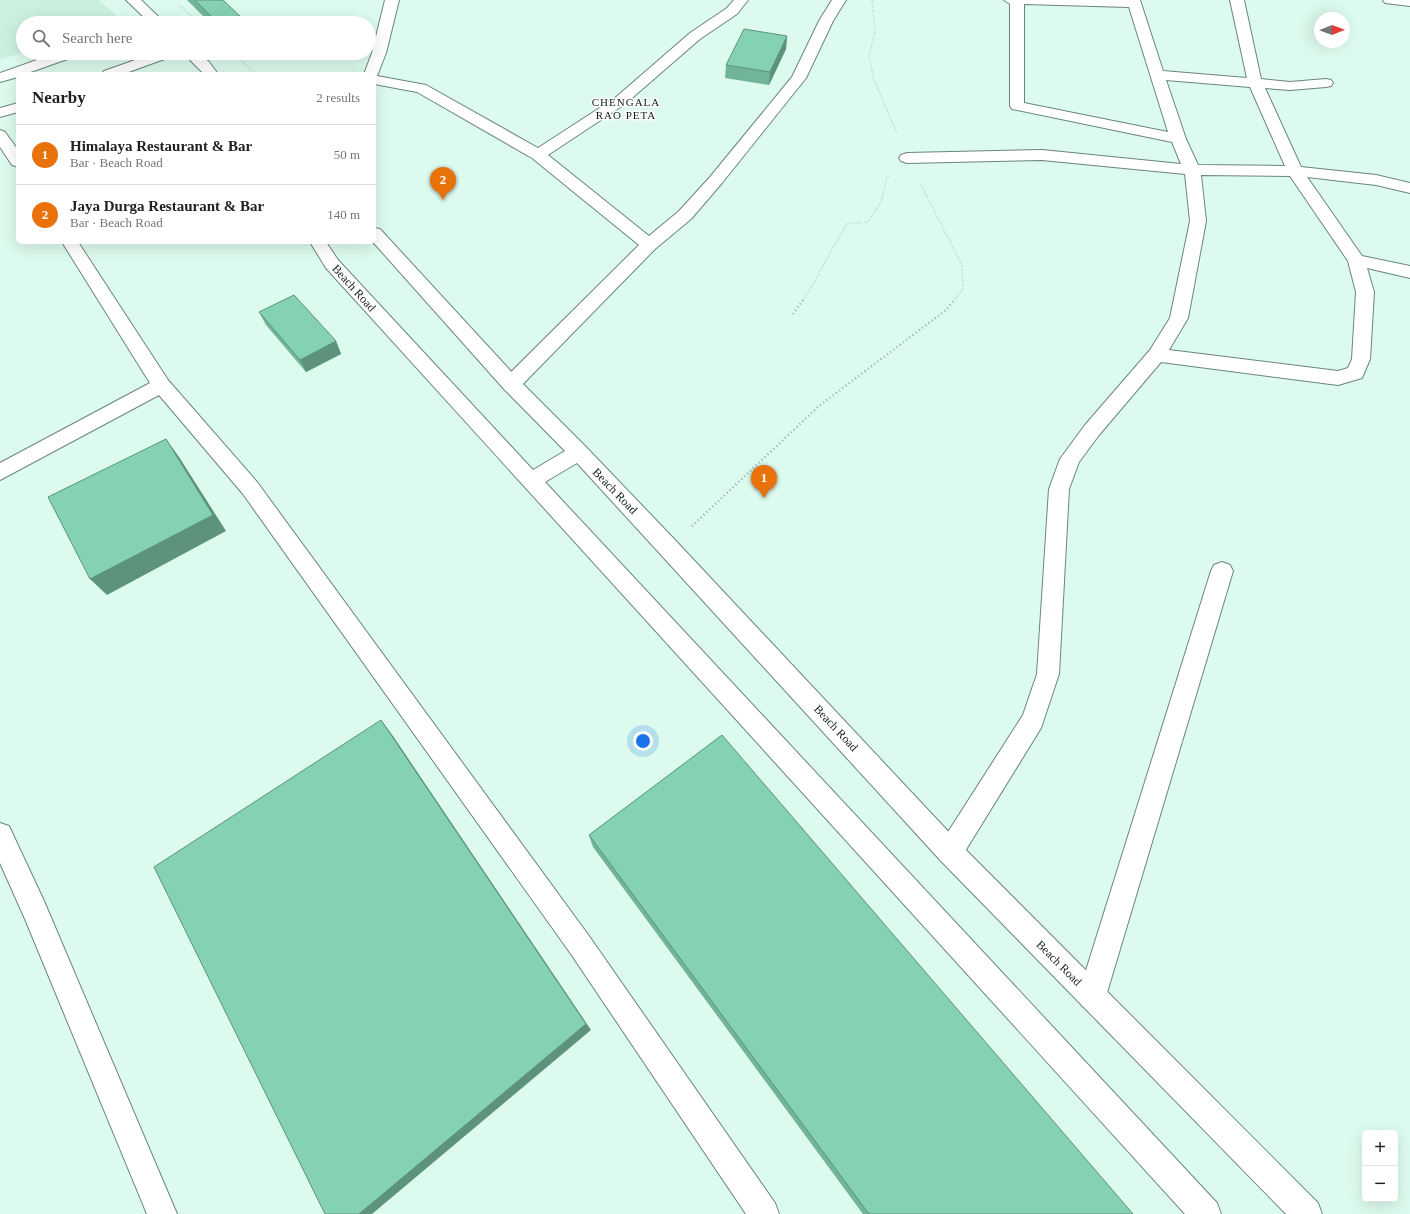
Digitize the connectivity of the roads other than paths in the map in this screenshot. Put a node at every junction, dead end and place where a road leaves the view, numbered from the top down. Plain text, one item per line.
1 (133, 0) edge
2 (392, 0) edge
3 (742, 0) edge
4 (839, 0) edge
5 (1014, 0) edge
6 (1237, 0) edge
7 (1390, 0) edge
8 (1133, 1) edge
9 (1410, 2) edge
10 (149, 16) edge
11 (51, 60) edge
12 (148, 60) edge
13 (198, 60) edge
14 (16, 72) edge
15 (17, 72) edge
16 (115, 72) edge
17 (209, 72) edge
18 (372, 72) edge
19 (1158, 75) junction
20 (0, 78) edge
21 (376, 80) edge
22 (1255, 83) junction
23 (1326, 84) dead end
24 (16, 108) edge
25 (0, 113) edge
26 (0, 135) edge
27 (1178, 139) junction
28 (538, 155) junction
29 (16, 159) edge
30 (910, 163) road end
31 (1192, 170) junction
32 (1295, 171) junction
33 (1410, 188) edge
34 (376, 235) edge
35 (71, 244) edge
36 (319, 244) edge
37 (649, 245) junction
38 (1356, 260) junction
39 (1410, 272) edge
40 (1157, 355) junction
41 (510, 384) junction
42 (161, 385) junction
43 (579, 452) junction
44 (0, 472) edge
45 (531, 481) junction
46 (1222, 571) dead end
47 (0, 835) edge
48 (950, 852) junction
49 (1092, 996) junction
50 (162, 1214) edge
51 (764, 1214) edge
52 (1206, 1214) edge
53 (1307, 1214) edge

1 - 10 street
2 - 18 street
3 - 28 street
4 - 37 street
5 - 8 street
5 - 27 street
6 - 22 street
7 - 9 street
8 - 19 street
11 - 15 street
12 - 16 street
13 - 17 street
14 - 20 street
19 - 22 street
19 - 27 street
21 - 28 street
22 - 23 street
22 - 32 street
24 - 25 street
26 - 29 street
27 - 31 street
28 - 37 street
30 - 31 street
31 - 32 street
31 - 40 street
32 - 33 street
32 - 38 street
34 - 41 street, Beach Road
35 - 42 street
36 - 45 street, Beach Road
37 - 41 street
38 - 39 street
38 - 40 street
40 - 48 street
41 - 43 street, Beach Road
42 - 44 street
42 - 51 street
43 - 45 street
43 - 48 street, Beach Road
45 - 52 street, Beach Road
46 - 49 street
47 - 50 street
48 - 49 street, Beach Road
49 - 53 street, Beach Road

